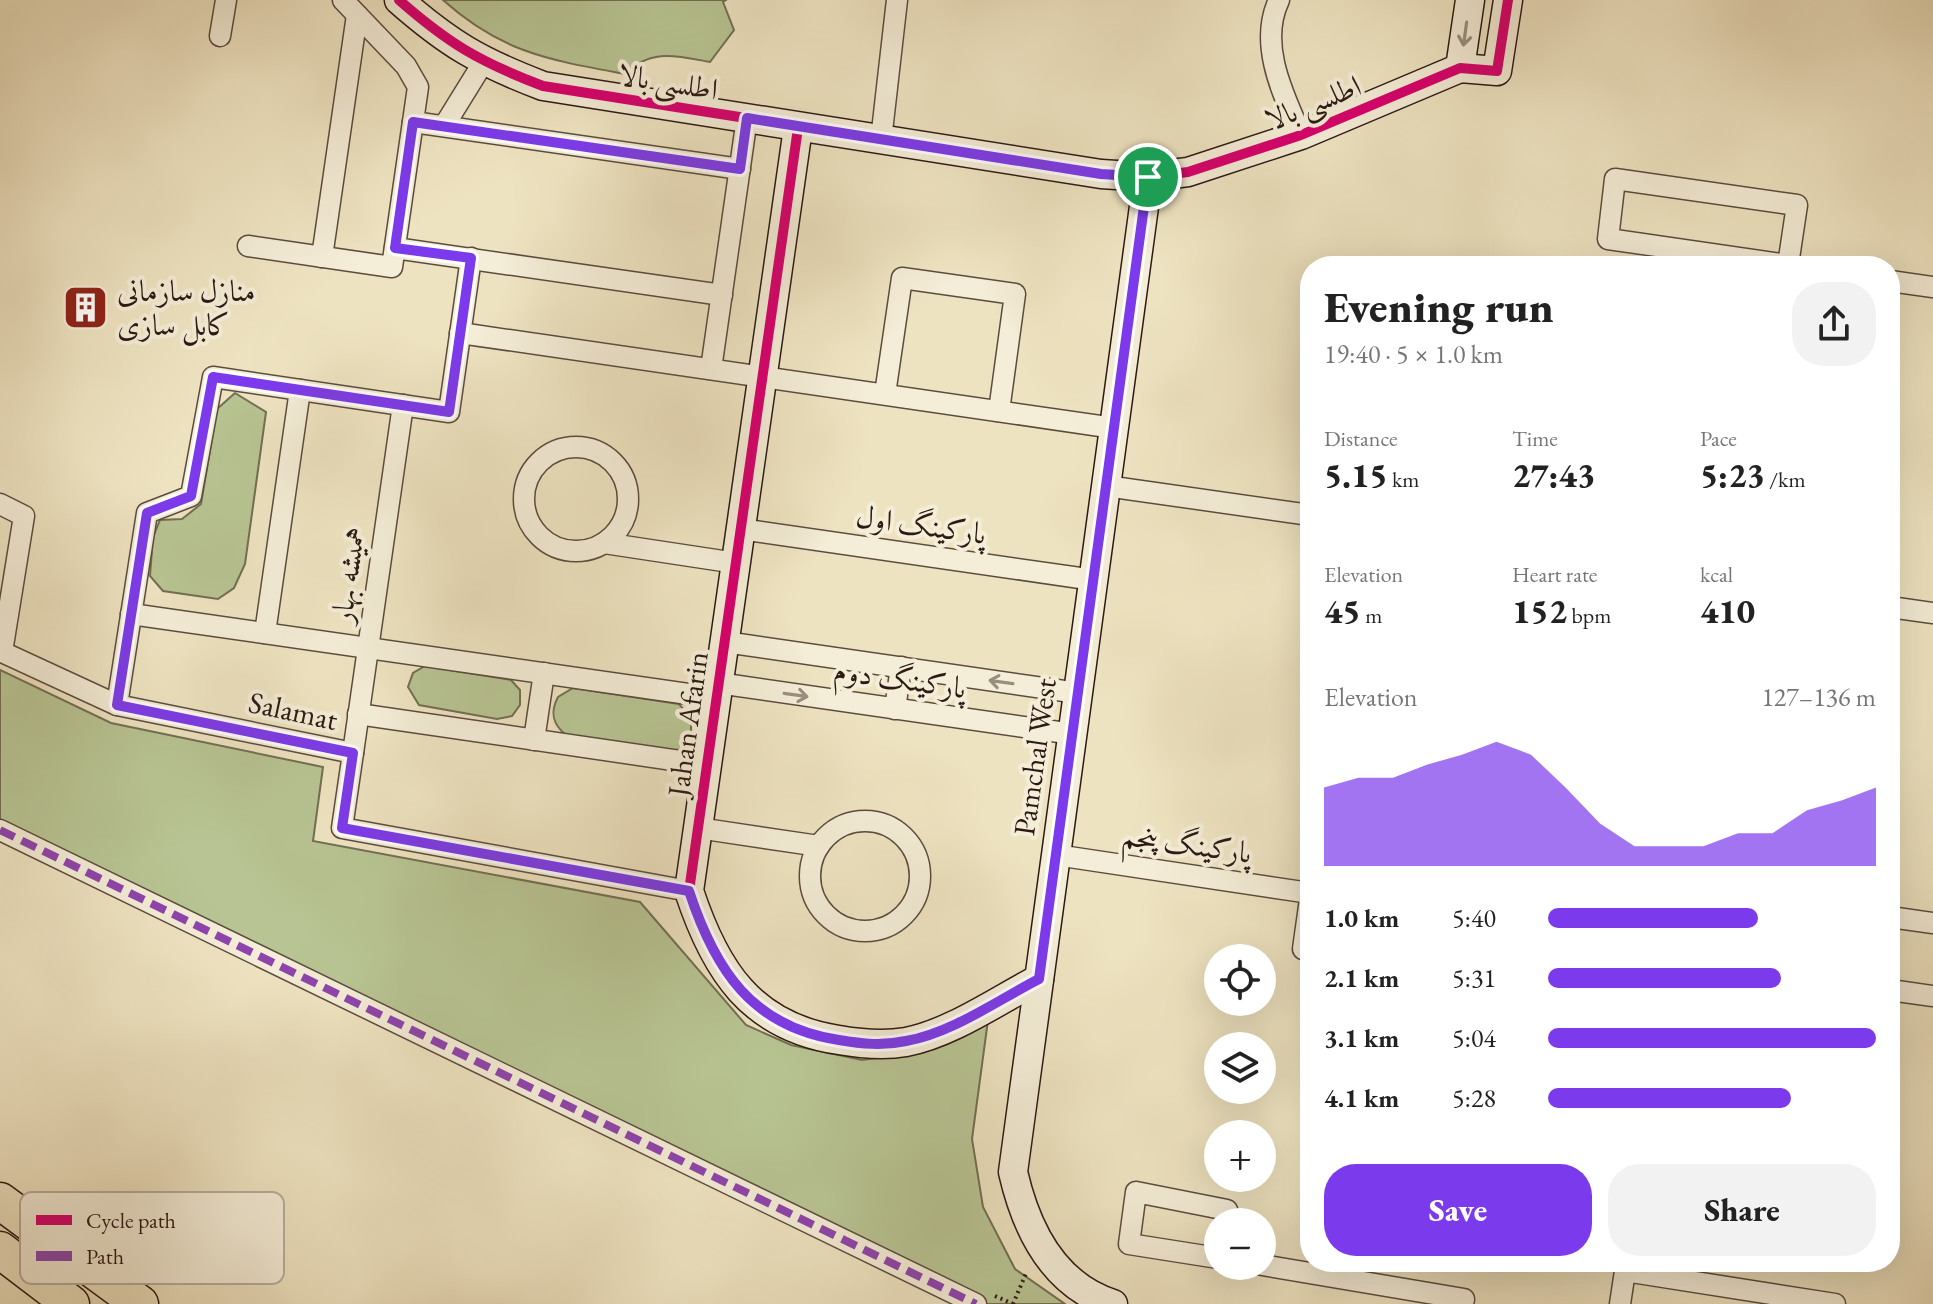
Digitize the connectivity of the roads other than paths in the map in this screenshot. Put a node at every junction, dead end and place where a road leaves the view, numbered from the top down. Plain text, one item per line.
1 (226, 0) edge
2 (343, 0) edge
3 (399, 0) edge
4 (897, 0) edge
5 (1279, 0) edge
6 (1470, 0) edge
7 (1508, 0) edge
8 (357, 15) junction
9 (220, 36) dead end
10 (483, 63) junction
11 (1460, 68) junction
12 (747, 118) junction
13 (413, 122) junction
14 (444, 126) junction
15 (798, 128) junction
16 (1301, 135) junction
17 (881, 140) junction
18 (740, 169) junction
19 (1148, 177) junction
20 (248, 246) dead end
21 (395, 248) junction
22 (1723, 256) edge
23 (1791, 256) edge
24 (322, 257) junction
25 (471, 258) junction
26 (1900, 282) edge
27 (1933, 287) edge
28 (722, 295) junction
29 (460, 333) junction
30 (711, 369) junction
31 (762, 377) junction
32 (300, 390) junction
33 (885, 394) junction
34 (403, 405) junction
35 (999, 411) junction
36 (1114, 428) junction
37 (1106, 486) junction
38 (0, 504) edge
39 (1300, 514) edge
40 (740, 529) junction
41 (604, 543) junction
42 (736, 563) junction
43 (1094, 580) junction
44 (1900, 608) edge
45 (1933, 613) edge
46 (131, 614) junction
47 (265, 633) junction
48 (725, 642) junction
49 (368, 648) junction
50 (1, 652) edge
51 (901, 667) junction
52 (544, 673) junction
53 (717, 691) junction
54 (1078, 693) junction
55 (117, 705) junction
56 (895, 709) junction
57 (358, 714) junction
58 (1073, 734) junction
59 (534, 740) junction
60 (353, 753) junction
61 (707, 765) junction
62 (698, 828) junction
63 (0, 830) edge
64 (819, 846) junction
65 (1056, 855) junction
66 (689, 891) junction
67 (1300, 894) edge
68 (1900, 918) edge
69 (1933, 923) edge
70 (1039, 979) junction
71 (1900, 991) edge
72 (1933, 996) edge
73 (0, 1201) edge
74 (1217, 1208) edge
75 (20, 1216) edge
76 (0, 1250) edge
77 (1204, 1256) edge
78 (20, 1265) edge
79 (1276, 1267) edge
80 (1300, 1271) edge
81 (1304, 1272) edge
82 (1625, 1272) edge
83 (1630, 1272) edge
84 (45, 1284) edge
85 (113, 1284) edge
86 (1784, 1300) edge
87 (71, 1304) edge
88 (140, 1304) edge
89 (976, 1304) edge
90 (1113, 1304) edge
91 (1463, 1304) edge
92 (1620, 1304) edge
93 (1835, 1304) edge

1 - 9 street
2 - 8 street
3 - 10 street, اطلسی بالا
4 - 17 street
5 - 16 street
6 -> 11 street
7 - 11 street
8 - 13 street
8 - 24 street
10 - 12 street, اطلسی بالا
10 - 14 street
11 - 16 street, اطلسی بالا
12 - 15 street, اطلسی بالا
12 - 18 street
13 - 14 street
13 - 21 street
14 - 18 street
15 - 17 street, اطلسی بالا
15 - 31 street, Jahan Afarin
16 - 19 street, اطلسی بالا
17 - 19 street, اطلسی بالا
18 - 28 street
19 - 36 street, Pamchal West
20 - 24 street
21 - 24 street
21 - 25 street
22 - 23 street
25 - 28 street
25 - 29 street
26 - 27 street
28 - 30 street
29 - 30 street
29 - 34 street
30 - 31 street
31 - 33 street
31 - 40 street, Jahan Afarin
32 - 34 street
32 - 46 street
32 - 47 street
33 - 35 street
33 - 35 street
34 - 49 street, همیشه بهار
35 - 36 street
36 - 37 street, Pamchal West
37 - 39 street
37 - 43 street, Pamchal West
38 - 50 street
40 - 42 street, Jahan Afarin
40 - 43 street, پارکینگ اول
41 - 41 street
41 - 42 street
42 - 48 street, Jahan Afarin
43 - 54 street, Pamchal West
44 - 45 street
46 - 47 street, پارکینگ دوم
46 - 55 street
47 - 49 street, پارکینگ دوم
48 - 51 street, پارکینگ دوم
48 - 53 street, Jahan Afarin
49 - 52 street, پارکینگ دوم
49 - 57 street, همیشه بهار
50 - 55 street, Salamat
54 -> 51 street, پارکینگ دوم
51 - 56 street
52 - 53 street, پارکینگ دوم
52 - 59 street
53 -> 56 street, پارکینگ دوم
53 - 61 street, Jahan Afarin
54 - 58 street, Pamchal West
55 - 60 street, Salamat
56 - 58 street, پارکینگ دوم
57 - 59 street
57 - 60 street, همیشه بهار
58 - 65 street, Pamchal West
59 - 61 street
60 - 66 street, Salamat
61 - 62 street, Jahan Afarin
62 - 64 street
62 - 66 street, Jahan Afarin
63 - 89 street
64 - 64 street
65 - 67 street, پارکینگ پنجم
65 - 70 street, Pamchal West
66 - 70 street
68 - 69 street
70 - 90 street, Pamchal West
71 - 72 street
73 - 75 highway
74 - 77 street
76 - 78 highway
79 - 80 street
81 - 91 street
82 - 92 street
83 - 86 street
84 - 87 highway
85 - 88 highway
86 - 93 street

